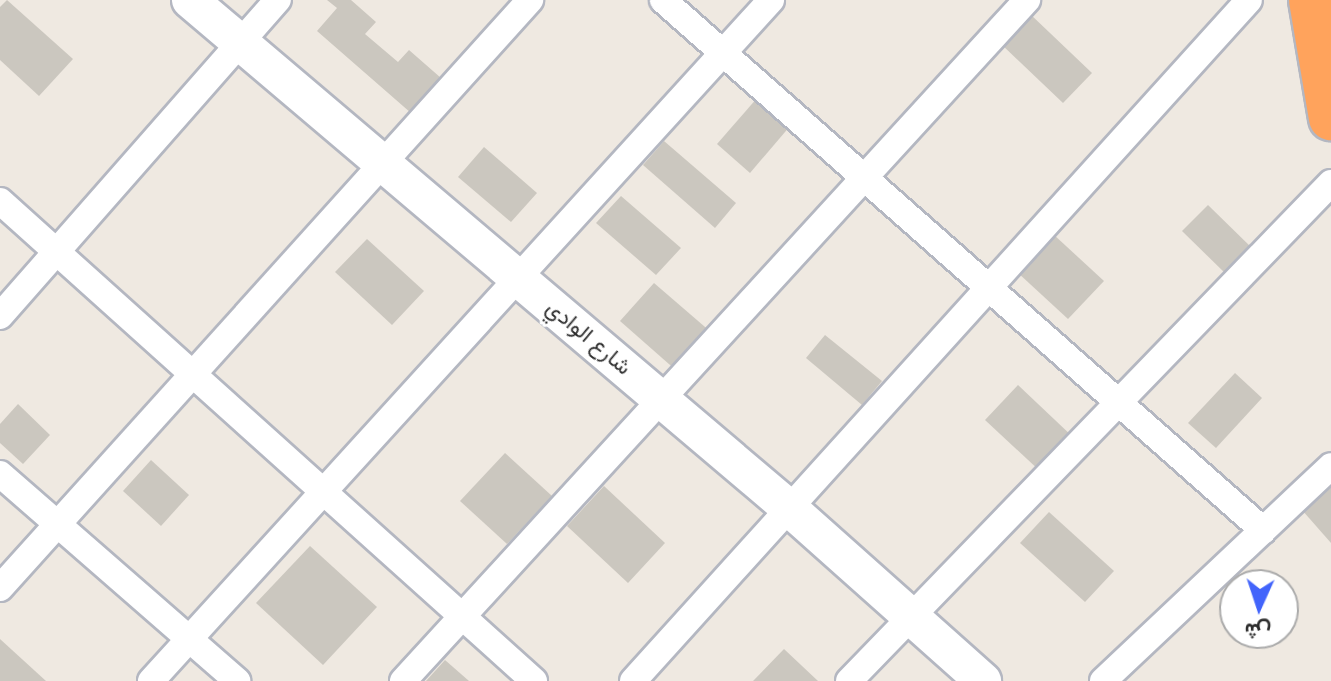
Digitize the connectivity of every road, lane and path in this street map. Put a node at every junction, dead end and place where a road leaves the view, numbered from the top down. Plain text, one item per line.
1 (190, 0) edge
2 (278, 0) edge
3 (530, 0) edge
4 (663, 0) edge
5 (771, 0) edge
6 (1027, 0) edge
7 (1249, 0) edge
8 (1311, 0) edge
9 (240, 44) junction
10 (723, 53) junction
11 (1331, 118) edge
12 (382, 165) junction
13 (864, 178) junction
14 (1331, 183) edge
15 (0, 201) edge
16 (57, 252) junction
17 (518, 277) junction
18 (989, 288) junction
19 (0, 316) edge
20 (193, 374) junction
21 (661, 399) junction
22 (1119, 402) junction
23 (1331, 466) edge
24 (0, 474) edge
25 (323, 491) junction
26 (789, 508) junction
27 (58, 524) junction
28 (1263, 530) junction
29 (0, 588) edge
30 (462, 616) junction
31 (911, 617) junction
32 (189, 639) junction
33 (151, 681) edge
34 (237, 681) edge
35 (403, 681) edge
36 (534, 681) edge
37 (633, 681) edge
38 (849, 681) edge
39 (983, 681) edge
40 (1103, 681) edge

1 - 9 street, شارع الوادي
2 - 9 street
3 - 12 street
4 - 10 street
5 - 10 street
6 - 13 street
7 - 18 street
8 - 11 highway
9 - 12 street, شارع الوادي
9 - 16 street
10 - 13 street
10 - 17 street
12 - 17 street, شارع الوادي
12 - 20 street
13 - 18 street
13 - 21 street
14 - 22 street
15 - 16 street
16 - 19 street
16 - 20 street
17 - 21 street, شارع الوادي
17 - 25 street
18 - 22 street
18 - 26 street
20 - 25 street
20 - 27 street
21 - 26 street, شارع الوادي
21 - 30 street
22 - 28 street
22 - 31 street
23 - 28 street
24 - 27 street
25 - 30 street
25 - 32 street
26 - 31 street, شارع الوادي
26 - 37 street
27 - 29 street
27 - 32 street
28 - 40 street
30 - 35 street
30 - 36 street
31 - 38 street
31 - 39 street, شارع الوادي
32 - 33 street
32 - 34 street

